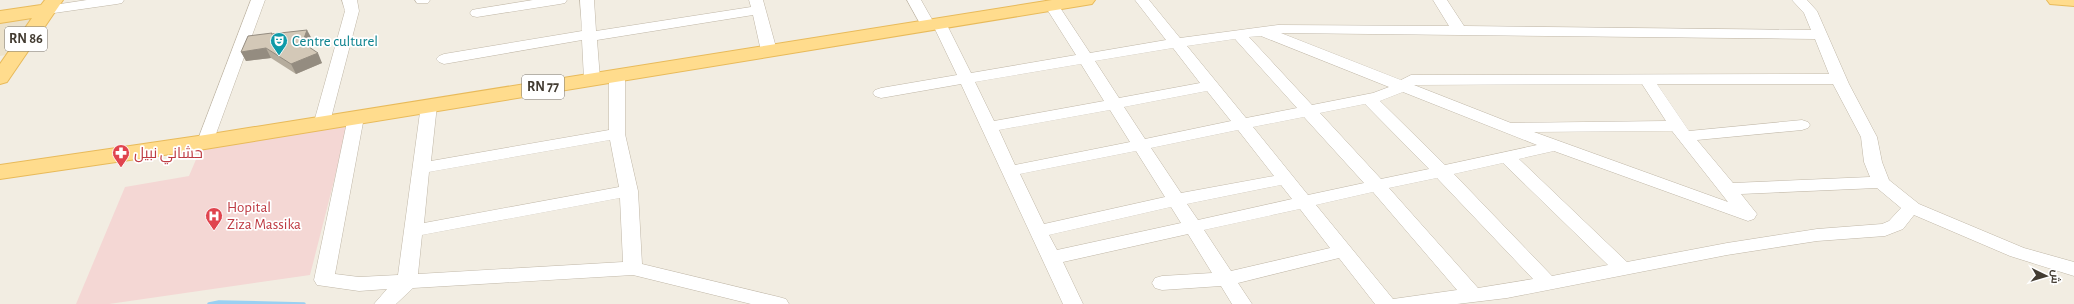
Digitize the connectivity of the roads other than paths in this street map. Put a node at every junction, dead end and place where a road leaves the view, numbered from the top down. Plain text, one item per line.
1 (117, 0) edge
2 (258, 0) edge
3 (349, 0) edge
4 (560, 0) edge
5 (587, 0) edge
6 (914, 0) edge
7 (1086, 0) edge
8 (1142, 0) edge
9 (1440, 0) edge
10 (1799, 0) edge
11 (2056, 0) edge
12 (2074, 1) edge
13 (50, 5) edge
14 (757, 5) edge
15 (1052, 6) junction
16 (477, 13) dead end
17 (0, 17) edge
18 (934, 25) junction
19 (1459, 30) junction
20 (1262, 31) junction
21 (1238, 34) junction
22 (1821, 35) junction
23 (589, 36) junction
24 (1176, 43) junction
25 (769, 51) junction
26 (7, 58) edge
27 (1085, 58) junction
28 (444, 59) dead end
29 (617, 76) junction
30 (0, 78) edge
31 (592, 79) junction
32 (966, 79) junction
33 (1646, 79) junction
34 (1839, 79) junction
35 (1211, 86) junction
36 (1402, 87) junction
37 (881, 94) dead end
38 (1369, 99) junction
39 (429, 105) junction
40 (1115, 105) junction
41 (1308, 111) junction
42 (356, 117) junction
43 (322, 122) junction
44 (1242, 125) junction
45 (1802, 125) dead end
46 (989, 127) junction
47 (1508, 127) junction
48 (1681, 131) junction
49 (617, 134) junction
50 (205, 142) junction
51 (1141, 145) junction
52 (1555, 146) junction
53 (1507, 157) junction
54 (421, 168) junction
55 (1010, 171) junction
56 (1441, 171) junction
57 (0, 172) edge
58 (1285, 179) junction
59 (1881, 182) junction
60 (1377, 186) junction
61 (1728, 189) junction
62 (629, 191) junction
63 (1176, 200) junction
64 (1304, 202) junction
65 (1913, 208) junction
66 (1193, 227) junction
67 (413, 231) junction
68 (1039, 231) junction
69 (1343, 251) junction
70 (1052, 258) junction
71 (633, 268) junction
72 (1622, 269) junction
73 (2074, 269) edge
74 (1226, 279) junction
75 (407, 282) junction
76 (1162, 283) dead end
77 (1548, 283) junction
78 (1473, 295) junction
79 (384, 304) edge
80 (779, 304) edge
81 (1072, 304) edge
82 (1242, 304) edge
83 (1386, 304) edge
84 (1400, 304) edge

1 - 13 street
2 - 50 street
3 - 43 street
4 - 16 street
5 - 23 street
6 - 18 street
7 - 15 main road, RN 77
8 - 24 street
9 - 19 street
10 - 22 street
11 - 12 main road
13 - 17 main road
13 - 26 main road, RN 86
14 - 23 street
14 - 25 street
15 - 18 main road, RN 77
15 - 27 street
18 - 25 main road, RN 77
18 - 32 street
19 - 20 street
19 - 22 street
20 - 21 street
20 - 36 street
21 - 24 street
21 - 41 street
22 - 34 street
23 - 28 street
23 - 31 street
24 - 27 street
24 - 35 street
25 - 29 main road, RN 77
26 - 30 main road, RN 86
27 - 32 street
27 - 40 street
29 - 31 main road, RN 77
29 - 49 street
31 - 39 main road, RN 77
32 - 37 street
32 - 46 street
33 - 34 street
33 - 36 street
33 - 48 street
34 - 59 street
35 - 40 street
35 - 44 street
36 - 38 street
36 - 47 street
38 - 41 street
38 - 56 street
39 - 42 main road, RN 77
39 - 54 street
40 - 46 street
40 - 51 street
41 - 44 street
41 - 60 street
42 - 43 main road, RN 77
42 - 75 street
43 - 50 main road, RN 77
44 - 51 street
44 - 58 street
45 - 48 street
46 - 55 street
47 - 48 street
47 - 52 street
48 - 61 street
49 - 54 street
49 - 62 street
50 - 57 main road, RN 77
51 - 55 street
51 - 63 street
52 - 53 street
52 - 61 street
53 - 56 street
53 - 72 street
54 - 67 street
55 - 68 street
56 - 60 street
56 - 77 street
58 - 63 street
58 - 64 street
59 - 61 street
59 - 65 street
60 - 64 street
60 - 78 street
62 - 67 street
62 - 71 street
63 - 66 street
63 - 68 street
64 - 66 street
64 - 69 street
65 - 72 street
65 - 73 street
66 - 70 street
66 - 74 street
67 - 75 street
68 - 70 street
69 - 74 street
69 - 83 street
70 - 81 street
71 - 75 street
71 - 80 street
72 - 77 street
74 - 76 street
74 - 82 street
75 - 79 street
77 - 78 street
78 - 84 street

